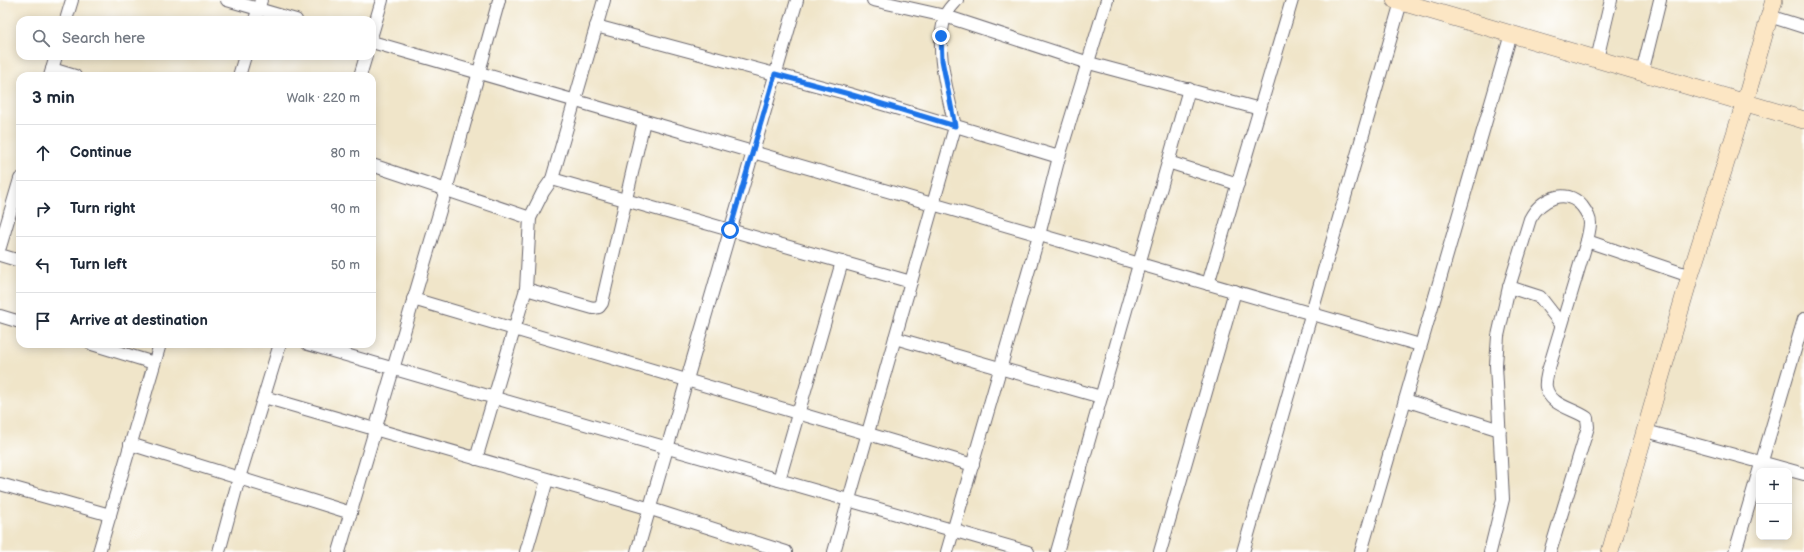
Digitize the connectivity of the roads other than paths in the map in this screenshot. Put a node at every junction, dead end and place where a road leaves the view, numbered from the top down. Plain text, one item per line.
1 (72, 0) edge
2 (227, 0) edge
3 (382, 0) edge
4 (499, 0) edge
5 (604, 0) edge
6 (796, 0) edge
7 (873, 0) edge
8 (957, 0) edge
9 (1107, 0) edge
10 (1292, 0) edge
11 (1611, 0) edge
12 (1660, 0) edge
13 (1398, 1) edge
14 (1771, 8) edge
15 (258, 10) edge
16 (67, 16) edge
17 (281, 16) edge
18 (945, 16) junction
19 (376, 20) edge
20 (596, 26) junction
21 (1804, 27) edge
22 (1511, 34) junction
23 (376, 43) edge
24 (1597, 59) junction
25 (55, 60) edge
26 (244, 60) edge
27 (365, 60) edge
28 (1089, 63) junction
29 (51, 72) edge
30 (240, 72) edge
31 (361, 72) edge
32 (478, 72) junction
33 (1642, 73) junction
34 (775, 74) junction
35 (1189, 89) junction
36 (575, 101) junction
37 (1745, 102) junction
38 (1260, 109) junction
39 (644, 120) junction
40 (1804, 120) edge
41 (955, 126) junction
42 (752, 152) junction
43 (1059, 157) junction
44 (1168, 162) junction
45 (376, 166) edge
46 (552, 179) junction
47 (1238, 184) junction
48 (446, 190) junction
49 (16, 193) edge
50 (627, 200) junction
51 (933, 204) junction
52 (530, 218) junction
53 (730, 230) junction
54 (1039, 235) junction
55 (1587, 242) junction
56 (0, 247) edge
57 (0, 255) edge
58 (16, 260) edge
59 (842, 262) junction
60 (1139, 264) junction
61 (1690, 276) junction
62 (911, 282) junction
63 (1208, 284) junction
64 (1509, 287) junction
65 (526, 289) junction
66 (1235, 291) junction
67 (414, 299) junction
68 (1312, 314) junction
69 (0, 316) edge
70 (1804, 319) edge
71 (16, 321) edge
72 (1561, 324) junction
73 (515, 329) junction
74 (896, 338) junction
75 (1420, 345) junction
76 (105, 348) edge
77 (159, 348) edge
78 (279, 348) edge
79 (322, 348) edge
80 (154, 363) junction
81 (1001, 368) junction
82 (393, 369) junction
83 (687, 380) junction
84 (264, 397) junction
85 (494, 398) junction
86 (1101, 398) junction
87 (1405, 400) junction
88 (799, 413) junction
89 (375, 428) junction
90 (1500, 430) junction
91 (1646, 431) junction
92 (868, 434) junction
93 (130, 444) junction
94 (666, 448) junction
95 (476, 459) junction
96 (1760, 462) junction
97 (973, 465) junction
98 (1804, 474) edge
99 (239, 478) junction
100 (547, 480) junction
101 (779, 480) junction
102 (0, 484) edge
103 (849, 500) junction
104 (651, 509) junction
105 (351, 513) junction
106 (110, 515) junction
107 (954, 531) junction
108 (100, 552) edge
109 (219, 552) edge
110 (339, 552) edge
111 (526, 552) edge
112 (637, 552) edge
113 (786, 552) edge
114 (834, 552) edge
115 (947, 552) edge
116 (1028, 552) edge
117 (1057, 552) edge
118 (1160, 552) edge
119 (1244, 552) edge
120 (1361, 552) edge
121 (1490, 552) edge
122 (1550, 552) edge
123 (1610, 552) edge
124 (1735, 552) edge

1 - 16 street
2 - 15 street
3 - 19 street
4 - 32 street
5 - 20 street
6 - 34 street
7 - 18 street
8 - 18 street
9 - 28 street
10 - 38 street
11 - 24 street
12 - 33 street
13 - 22 street
13 - 68 street
14 - 21 street
14 - 37 street
15 - 17 street
18 - 28 street
18 - 41 street
20 - 34 street
20 - 36 street
22 - 24 street
22 - 75 street
23 - 32 street
24 - 33 street
25 - 29 street
26 - 30 street
27 - 31 street
28 - 35 street
28 - 43 street
32 - 36 street
32 - 48 street
33 - 37 street
34 - 41 street
34 - 42 street
35 - 38 street
35 - 44 street
36 - 39 street
36 - 46 street
37 - 40 street
37 - 61 street
38 - 47 street
39 - 42 street
39 - 50 street
41 - 43 street
41 - 51 street
42 - 51 street
42 - 53 street
43 - 54 street
44 - 47 street
44 - 60 street
45 - 48 street
46 - 50 street
46 - 52 street
47 - 63 street
48 - 52 street
48 - 67 street
49 - 56 street
50 - 53 street
50 - 65 street
51 - 54 street
51 - 62 street
52 - 65 street
53 - 59 street
53 - 83 street
54 - 60 street
54 - 81 street
55 - 61 street
55 - 64 street
55 - 72 street
57 - 58 street
59 - 62 street
59 - 88 street
60 - 63 street
60 - 86 street
61 - 91 street
62 - 74 street
63 - 66 street
64 - 72 street
64 - 90 street
65 - 73 street
66 - 68 street
66 - 118 street
67 - 73 street
67 - 82 street
68 - 75 street
68 - 119 street
69 - 71 street
70 - 96 street
72 - 122 street
73 - 83 street
73 - 85 street
74 - 81 street
74 - 92 street
75 - 87 street
76 - 80 street
77 - 80 street
78 - 84 street
79 - 82 street
80 - 93 street
81 - 86 street
81 - 97 street
82 - 85 street
82 - 89 street
83 - 88 street
83 - 94 street
84 - 89 street
84 - 99 street
85 - 94 street
85 - 95 street
86 - 117 street
87 - 90 street
87 - 120 street
88 - 92 street
88 - 101 street
89 - 95 street
89 - 105 street
90 - 121 street
91 - 96 street
91 - 123 street
92 - 97 street
92 - 103 street
93 - 99 street
93 - 106 street
94 - 101 street
94 - 104 street
95 - 100 street
96 - 98 street
96 - 124 street
97 - 107 street
99 - 105 street
99 - 109 street
100 - 104 street
100 - 111 street
101 - 103 street
102 - 106 street
103 - 107 street
103 - 114 street
104 - 112 street
104 - 113 street
105 - 110 street
106 - 108 street
107 - 115 street
107 - 116 street

